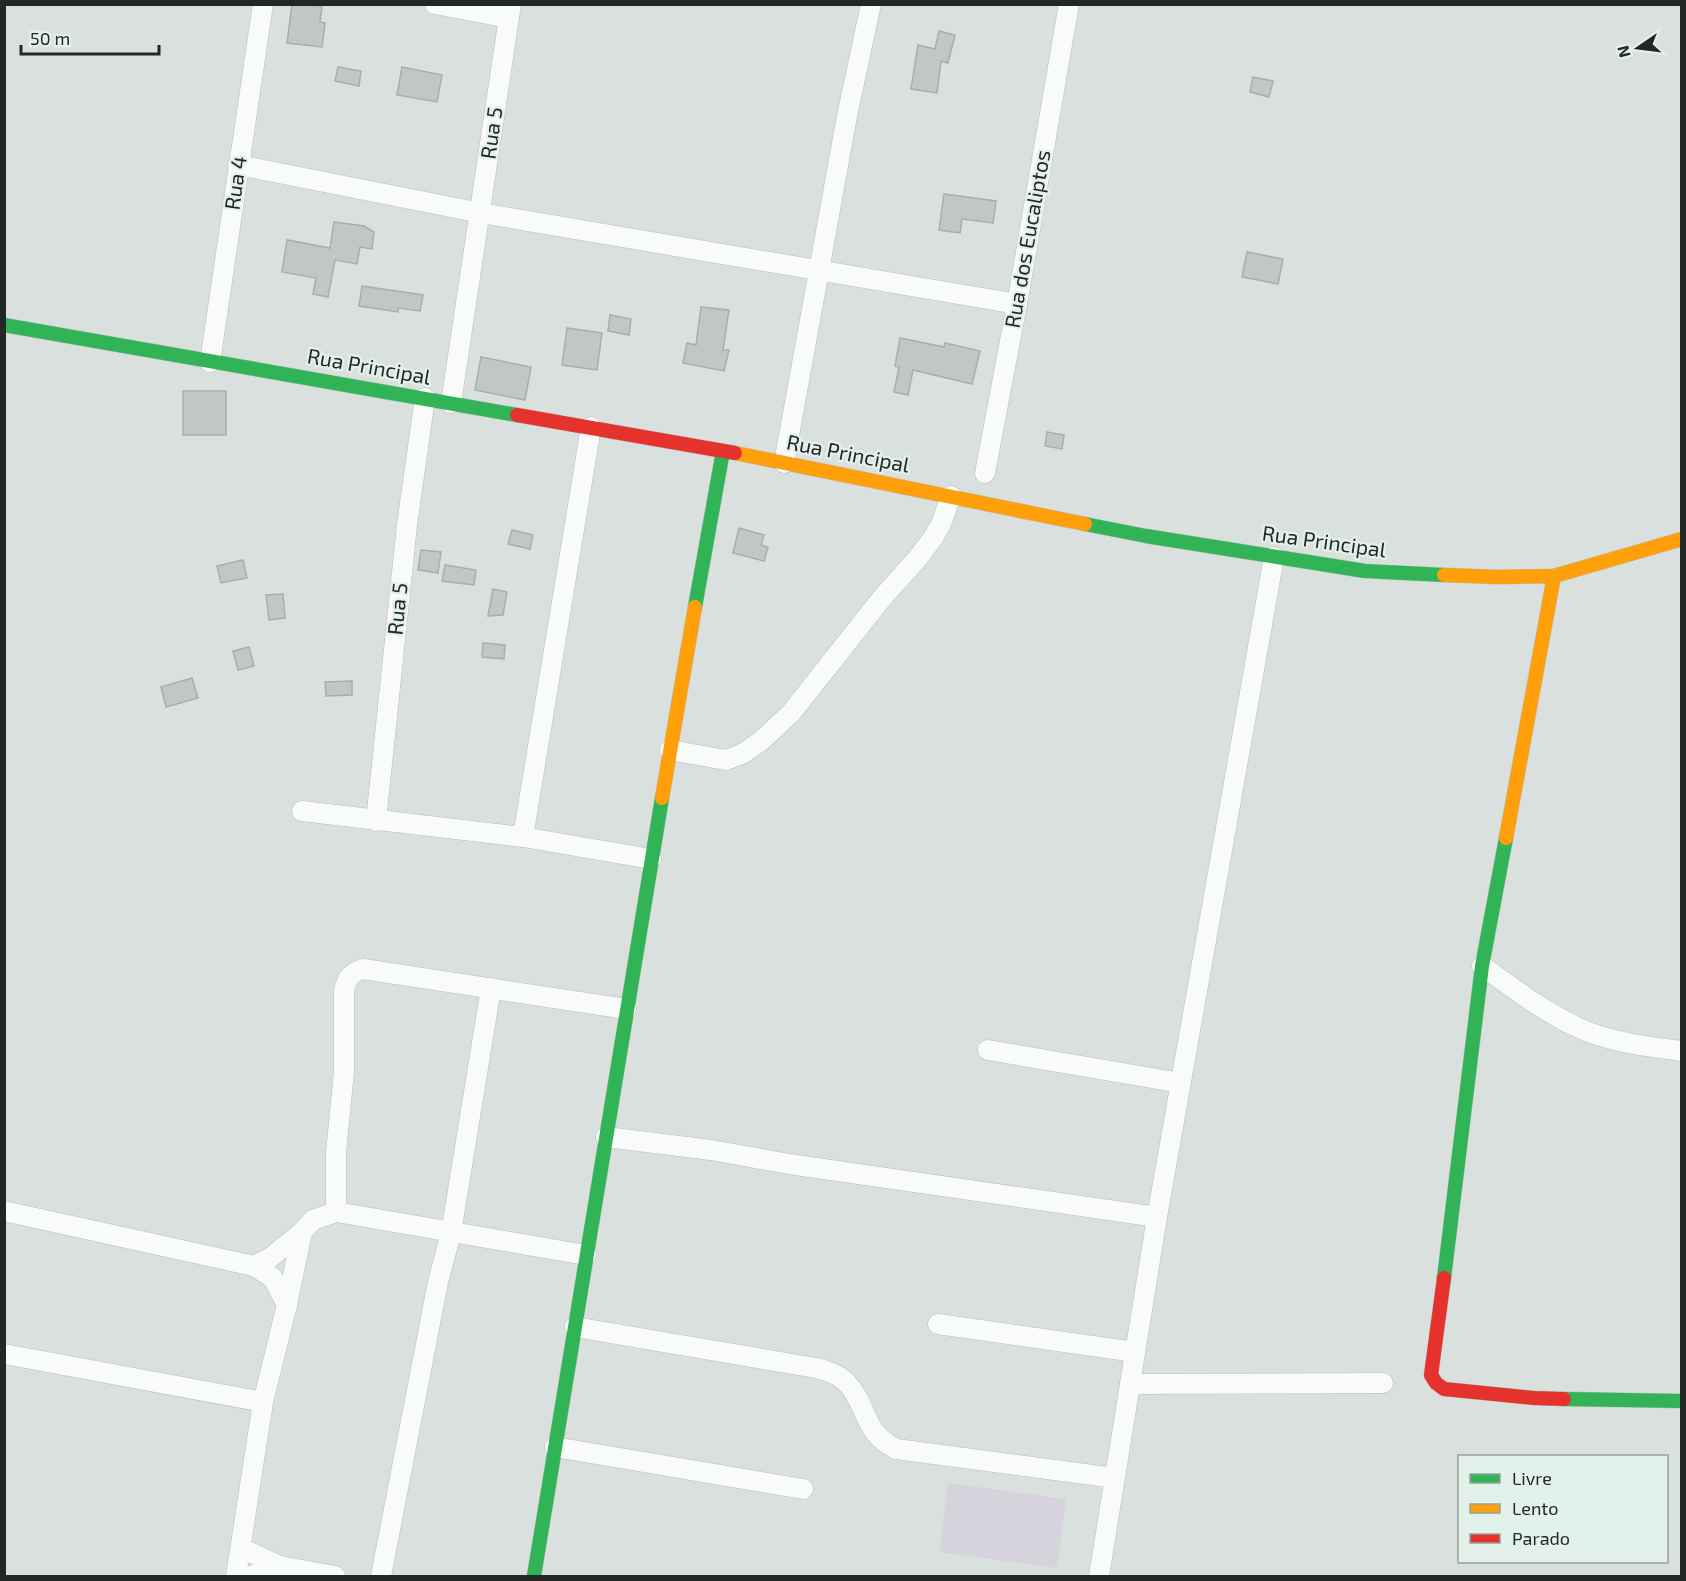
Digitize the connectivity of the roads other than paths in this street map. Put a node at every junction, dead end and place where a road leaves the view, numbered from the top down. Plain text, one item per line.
1 (263, 4) edge
2 (435, 4) edge
3 (872, 4) edge
4 (1069, 4) edge
5 (510, 11) edge
6 (238, 165) junction
7 (481, 213) junction
8 (820, 271) junction
9 (1017, 304) junction
10 (4, 325) edge
11 (210, 362) junction
12 (425, 398) junction
13 (451, 403) junction
14 (591, 427) junction
15 (723, 451) junction
16 (784, 462) junction
17 (985, 473) junction
18 (957, 498) junction
19 (1003, 508) junction
20 (1682, 539) edge
21 (1274, 557) junction
22 (1554, 576) junction
23 (670, 750) junction
24 (302, 811) dead end
25 (376, 821) junction
26 (524, 837) junction
27 (651, 859) junction
28 (1482, 966) junction
29 (492, 988) junction
30 (626, 1009) junction
31 (988, 1050) dead end
32 (1682, 1051) edge
33 (1181, 1083) junction
34 (606, 1137) junction
35 (4, 1211) edge
36 (336, 1212) junction
37 (1158, 1217) junction
38 (302, 1232) junction
39 (451, 1233) junction
40 (586, 1255) junction
41 (254, 1266) junction
42 (287, 1305) junction
43 (938, 1324) dead end
44 (575, 1327) junction
45 (1136, 1352) junction
46 (4, 1354) edge
47 (1383, 1383) dead end
48 (1130, 1384) junction
49 (1682, 1401) edge
50 (263, 1402) junction
51 (555, 1447) junction
52 (1115, 1478) junction
53 (803, 1489) dead end
54 (241, 1548) junction
55 (280, 1566) junction
56 (236, 1576) edge
57 (251, 1576) edge
58 (335, 1576) edge
59 (381, 1576) edge
60 (534, 1576) edge
61 (1099, 1576) edge

1 - 6 street, Rua 4
2 - 5 street
3 - 8 street
4 - 9 street, Rua dos Eucaliptos
5 - 7 street, Rua 5
6 - 7 street
6 - 11 street, Rua 4
7 - 8 street
7 - 13 street, Rua 5
8 - 9 street
8 - 16 street
9 - 17 street, Rua dos Eucaliptos
10 - 11 street, Rua Principal
11 - 12 street, Rua Principal
12 - 13 street, Rua Principal
12 - 25 street, Rua 5
13 - 14 street, Rua Principal
14 - 15 street, Rua Principal
14 - 26 street
15 - 16 street, Rua Principal
15 - 23 street
16 - 18 street, Rua Principal
17 - 18 street
17 - 19 street
18 - 19 street, Rua Principal
18 - 23 street
19 - 21 street, Rua Principal
20 - 22 street, Rua Principal
21 - 22 street, Rua Principal
21 - 33 street
22 - 28 street
23 - 27 street
24 - 25 street
25 - 26 street
26 - 27 street
27 - 30 street
28 - 32 street
28 - 49 street
29 - 30 street
29 - 36 street
29 - 39 street
30 - 34 street
31 - 33 street
33 - 37 street
34 - 37 street
34 - 40 street
35 - 41 street
36 - 38 street
36 - 39 street
37 - 45 street
38 - 41 street
38 - 42 street
39 - 40 street
39 - 59 street
40 - 44 street
41 - 42 street
42 - 50 street
43 - 45 street
44 - 51 street
44 - 52 street
45 - 48 street
46 - 50 street
47 - 48 street
48 - 52 street
50 - 54 street
51 - 53 street
51 - 60 street
52 - 61 street
54 - 55 street
54 - 56 street
55 - 57 street
55 - 58 street

